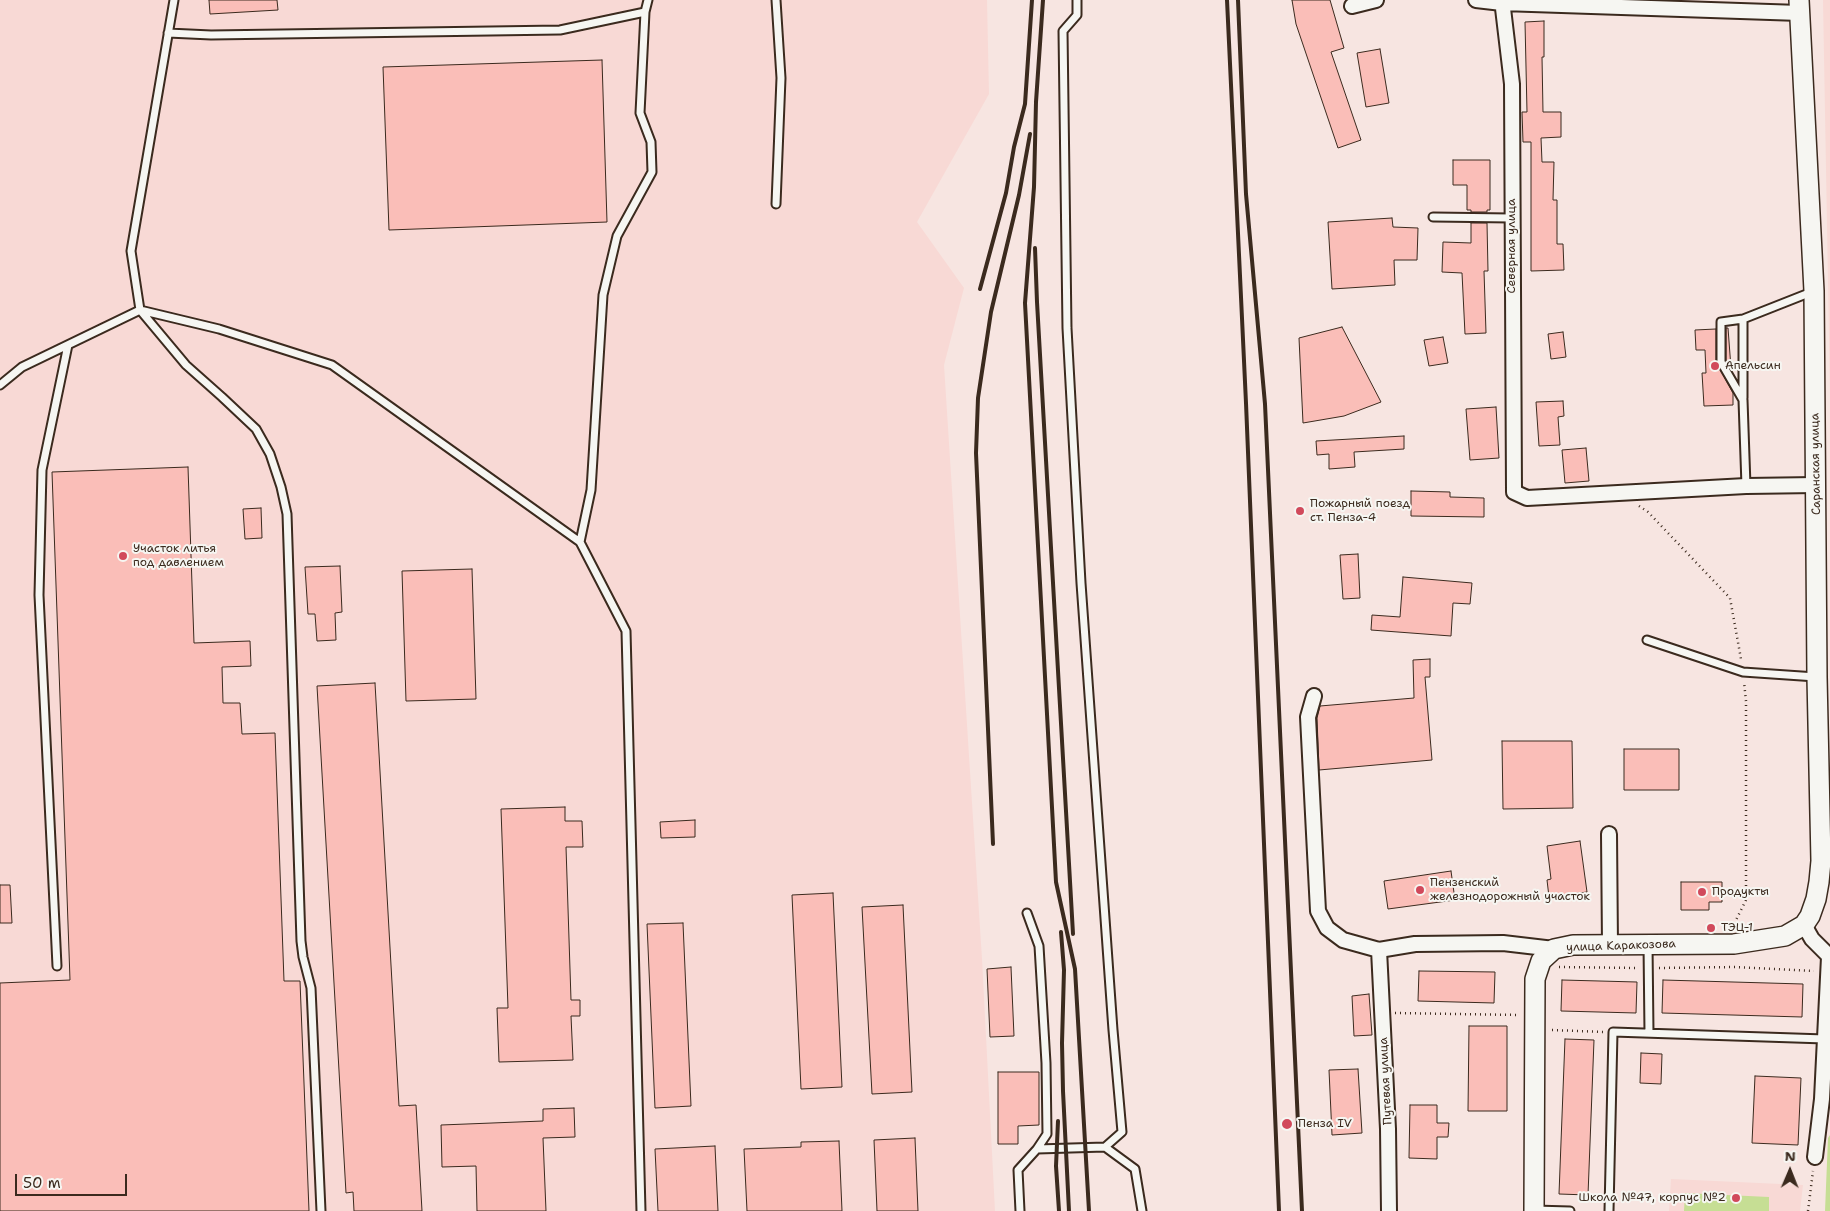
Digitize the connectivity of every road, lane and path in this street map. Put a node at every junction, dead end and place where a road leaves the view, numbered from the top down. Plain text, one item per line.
1 (174, 0) edge
2 (648, 0) edge
3 (776, 0) edge
4 (1077, 0) edge
5 (1376, 0) edge
6 (1476, 0) edge
7 (1502, 2) edge
8 (1352, 6) dead end
9 (1799, 6) edge
10 (645, 12) junction
11 (168, 33) junction
12 (776, 204) dead end
13 (1433, 217) dead end
14 (1512, 218) junction
15 (1814, 291) junction
16 (140, 310) junction
17 (1743, 318) junction
18 (68, 345) junction
19 (0, 385) edge
20 (1744, 400) junction
21 (1816, 485) junction
22 (1746, 486) junction
23 (1621, 494) junction
24 (580, 542) junction
25 (1647, 640) dead end
26 (1743, 672) junction
27 (1817, 677) junction
28 (1314, 696) dead end
29 (1610, 834) dead end
30 (1027, 913) dead end
31 (1723, 926) dead end
32 (1804, 926) junction
33 (1648, 944) junction
34 (1610, 945) junction
35 (1379, 950) junction
36 (1555, 958) junction
37 (1829, 962) edge
38 (57, 966) dead end
39 (1648, 968) junction
40 (1382, 1012) junction
41 (1534, 1030) junction
42 (1613, 1032) junction
43 (1649, 1033) junction
44 (1825, 1039) junction
45 (1104, 1147) junction
46 (1037, 1149) junction
47 (1815, 1157) joint
48 (322, 1211) edge
49 (641, 1211) edge
50 (1020, 1211) edge
51 (1142, 1211) edge
52 (1389, 1211) edge
53 (1534, 1211) edge
54 (1570, 1211) edge
55 (1609, 1211) edge
56 (1808, 1211) edge

1 - 11 lane
2 - 10 lane
3 - 12 lane
4 - 45 lane
5 - 8 street
6 - 7 street
7 - 9 street
7 - 14 street, Северная улица
9 - 15 main road, Саранская улица
10 - 11 lane
10 - 24 lane
11 - 16 lane
13 - 14 lane
14 - 23 street, Северная улица
15 - 17 lane
15 - 21 main road, Саранская улица
16 - 18 lane
16 - 24 lane
16 - 48 lane
17 - 20 lane
17 - 20 lane
18 - 19 lane
18 - 38 lane
20 - 22 lane
21 - 22 street
21 - 27 main road, Саранская улица
22 - 23 street
23 - 26 path
24 - 49 lane
25 - 26 lane
26 - 27 lane
26 - 31 path
27 - 32 main road, Саранская улица
28 - 35 street
29 - 34 street
30 - 46 lane
32 - 33 main road, улица Каракозова
32 - 37 street
33 - 34 main road, улица Каракозова
33 - 39 lane
34 - 36 main road, улица Каракозова
35 - 36 street
35 - 40 street, Путевая улица
36 - 39 path
36 - 41 main road, улица Каракозова
37 - 39 path
37 - 44 street
39 - 43 lane
40 - 41 path
40 - 52 street, Путевая улица
41 - 42 path
41 - 53 main road, улица Каракозова
42 - 43 lane
42 - 55 lane
43 - 44 lane
44 - 47 street
45 - 46 lane
45 - 51 lane
46 - 50 lane
47 - 56 path
53 - 54 lane

